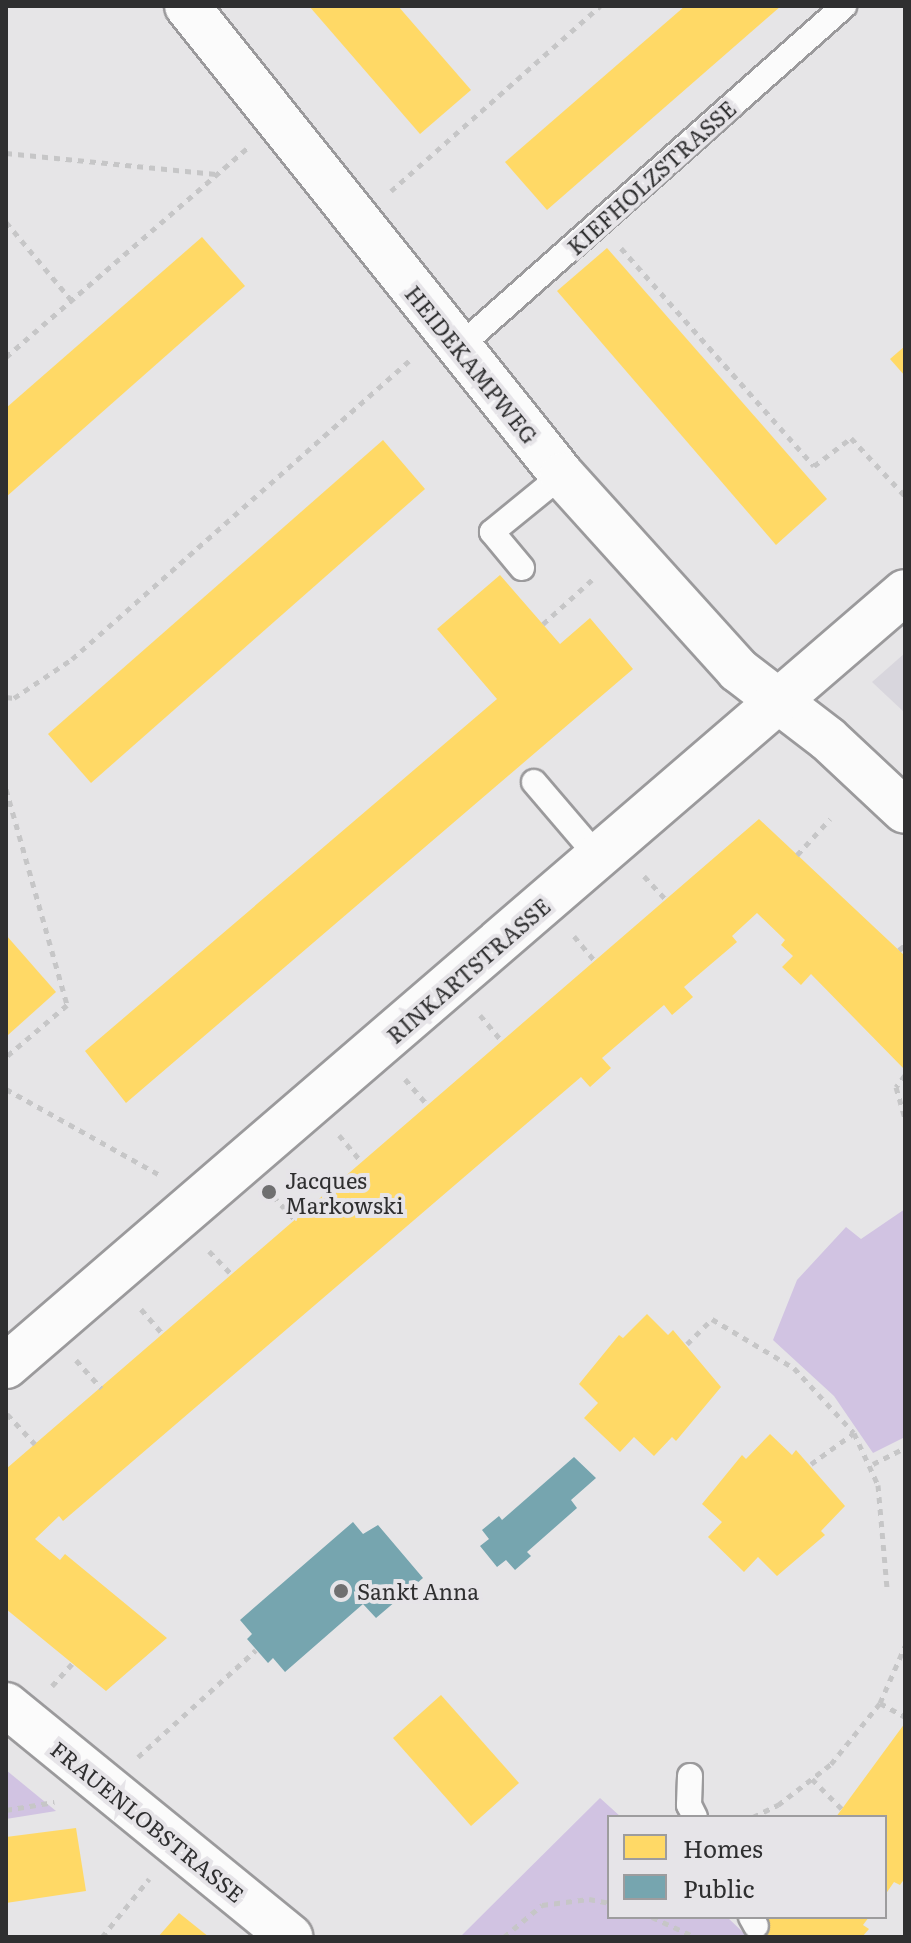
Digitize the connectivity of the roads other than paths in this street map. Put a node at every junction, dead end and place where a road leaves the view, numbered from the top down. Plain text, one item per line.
1 (187, 6) edge
2 (844, 6) edge
3 (438, 350) junction
4 (562, 475) junction
5 (522, 568) dead end
6 (905, 592) edge
7 (779, 702) junction
8 (534, 782) dead end
9 (905, 811) edge
10 (598, 857) junction
11 (14, 1345) edge
12 (6, 1705) edge
13 (690, 1776) dead end
14 (694, 1815) edge
15 (290, 1937) edge

1 - 3 street, HEIDEKAMPWEG
2 - 3 lane, KIEFHOLZSTRASSE
3 - 4 street, HEIDEKAMPWEG
4 - 5 lane
4 - 7 street, HEIDEKAMPWEG
6 - 7 street, RINKARTSTRASSE
7 - 9 street, HEIDEKAMPWEG
7 - 10 street, RINKARTSTRASSE
8 - 10 lane
10 - 11 street, RINKARTSTRASSE
12 - 15 street, FRAUENLOBSTRASSE
13 - 14 lane

